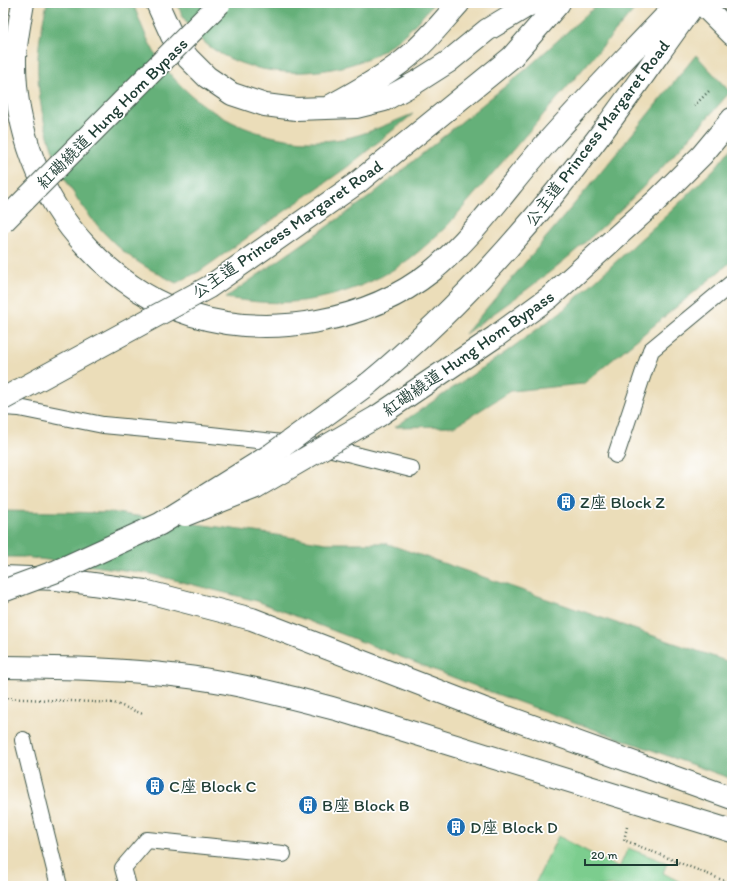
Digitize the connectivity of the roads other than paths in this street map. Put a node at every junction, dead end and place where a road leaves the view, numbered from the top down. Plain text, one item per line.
1 (23, 3) edge
2 (157, 3) edge
3 (220, 3) edge
4 (458, 3) edge
5 (532, 3) edge
6 (559, 3) edge
7 (678, 3) edge
8 (695, 3) edge
9 (701, 3) edge
10 (732, 34) edge
11 (329, 107) junction
12 (732, 119) edge
13 (3, 222) edge
14 (732, 283) edge
15 (3, 386) edge
16 (11, 403) edge
17 (3, 407) edge
18 (616, 455) dead end
19 (410, 469) dead end
20 (160, 524) junction
21 (3, 577) edge
22 (3, 591) edge
23 (3, 667) edge
24 (23, 740) dead end
25 (732, 798) edge
26 (732, 831) edge
27 (284, 854) dead end
28 (59, 886) edge
29 (128, 886) edge

1 - 7 main road
2 - 11 main road
3 - 13 main road, 紅磡繞道 Hung Hom Bypass, bridge
4 - 11 main road
5 - 11 main road
6 - 16 main road, 公主道 Princess Margaret Road, bridge
8 - 20 main road, 公主道 Princess Margaret Road, bridge
9 - 10 main road
12 - 20 main road, 紅磡繞道 Hung Hom Bypass, bridge
14 - 18 lane
15 - 16 lane
16 - 17 lane
16 - 19 lane
20 - 22 main road, 公主道 Princess Margaret Road, bridge
21 - 25 main road
23 - 26 main road
24 - 28 lane
27 - 29 lane

